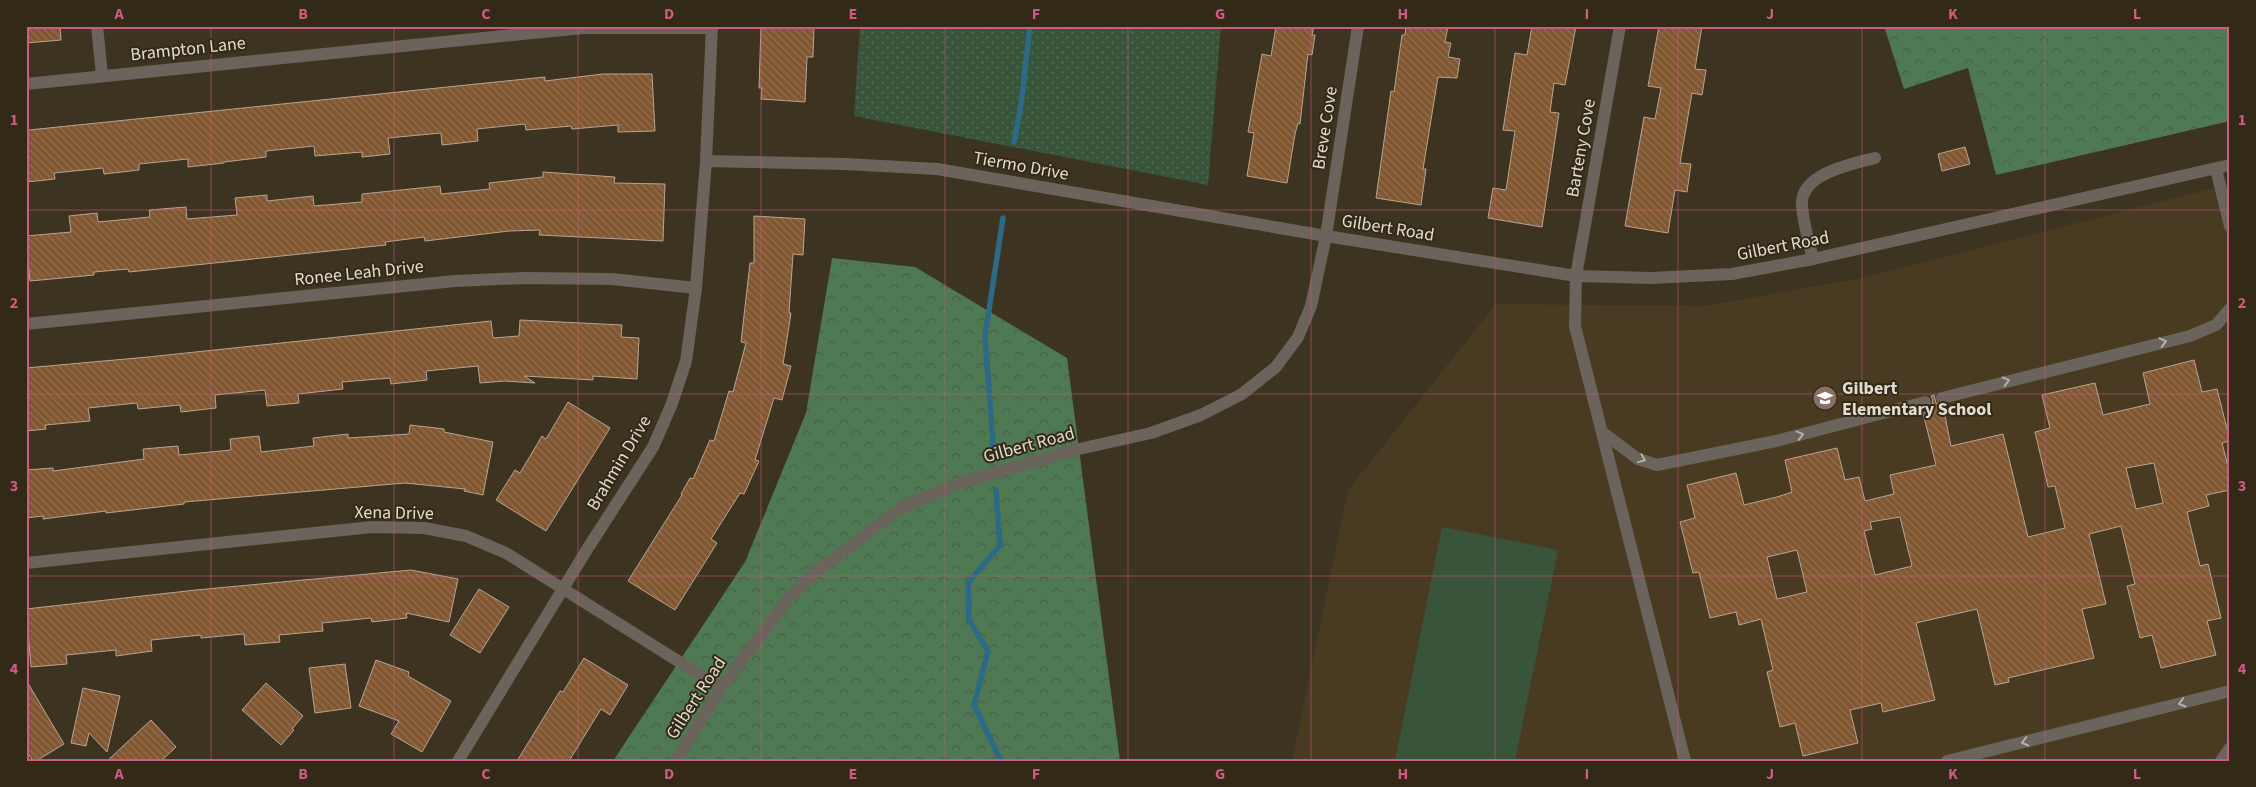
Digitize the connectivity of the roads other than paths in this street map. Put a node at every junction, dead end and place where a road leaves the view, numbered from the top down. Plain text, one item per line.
1 (97, 26) edge
2 (1358, 26) edge
3 (1620, 26) edge
4 (712, 27) edge
5 (102, 75) junction
6 (26, 84) edge
7 (1875, 158) dead end
8 (706, 161) junction
9 (2230, 165) edge
10 (2216, 169) junction
11 (2230, 226) edge
12 (1326, 236) junction
13 (1812, 259) junction
14 (1576, 276) junction
15 (696, 288) junction
16 (2230, 309) edge
17 (26, 324) edge
18 (1942, 398) dead end
19 (1926, 402) dead end
20 (1602, 432) junction
21 (26, 563) edge
22 (564, 588) junction
23 (721, 688) junction
24 (2230, 691) edge
25 (2230, 748) edge
26 (458, 761) edge
27 (676, 761) edge
28 (1685, 761) edge
29 (1947, 761) edge
30 (2221, 761) edge

1 - 5 street
2 - 12 street, Breve Cove
3 - 14 street, Barteny Cove
4 - 5 street, Brampton Lane
4 - 8 street, Brahmin Drive
5 - 6 street, Brampton Lane
7 - 13 street
8 - 12 street, Tiermo Drive
8 - 15 street, Brahmin Drive
9 - 10 street, Gilbert Road
10 - 11 street
10 - 13 street, Gilbert Road
12 - 14 street, Gilbert Road
12 - 23 street, Gilbert Road
13 - 14 street, Gilbert Road
14 - 20 street, Barteny Cove
15 - 17 street, Ronee Leah Drive
15 - 22 street, Brahmin Drive
18 -> 16 street
20 -> 19 street
20 - 28 street, Barteny Cove
21 - 22 street, Xena Drive
22 - 23 street, Xena Drive
22 - 26 street, Brahmin Drive
23 - 27 street, Gilbert Road
24 -> 29 street
25 - 30 street

